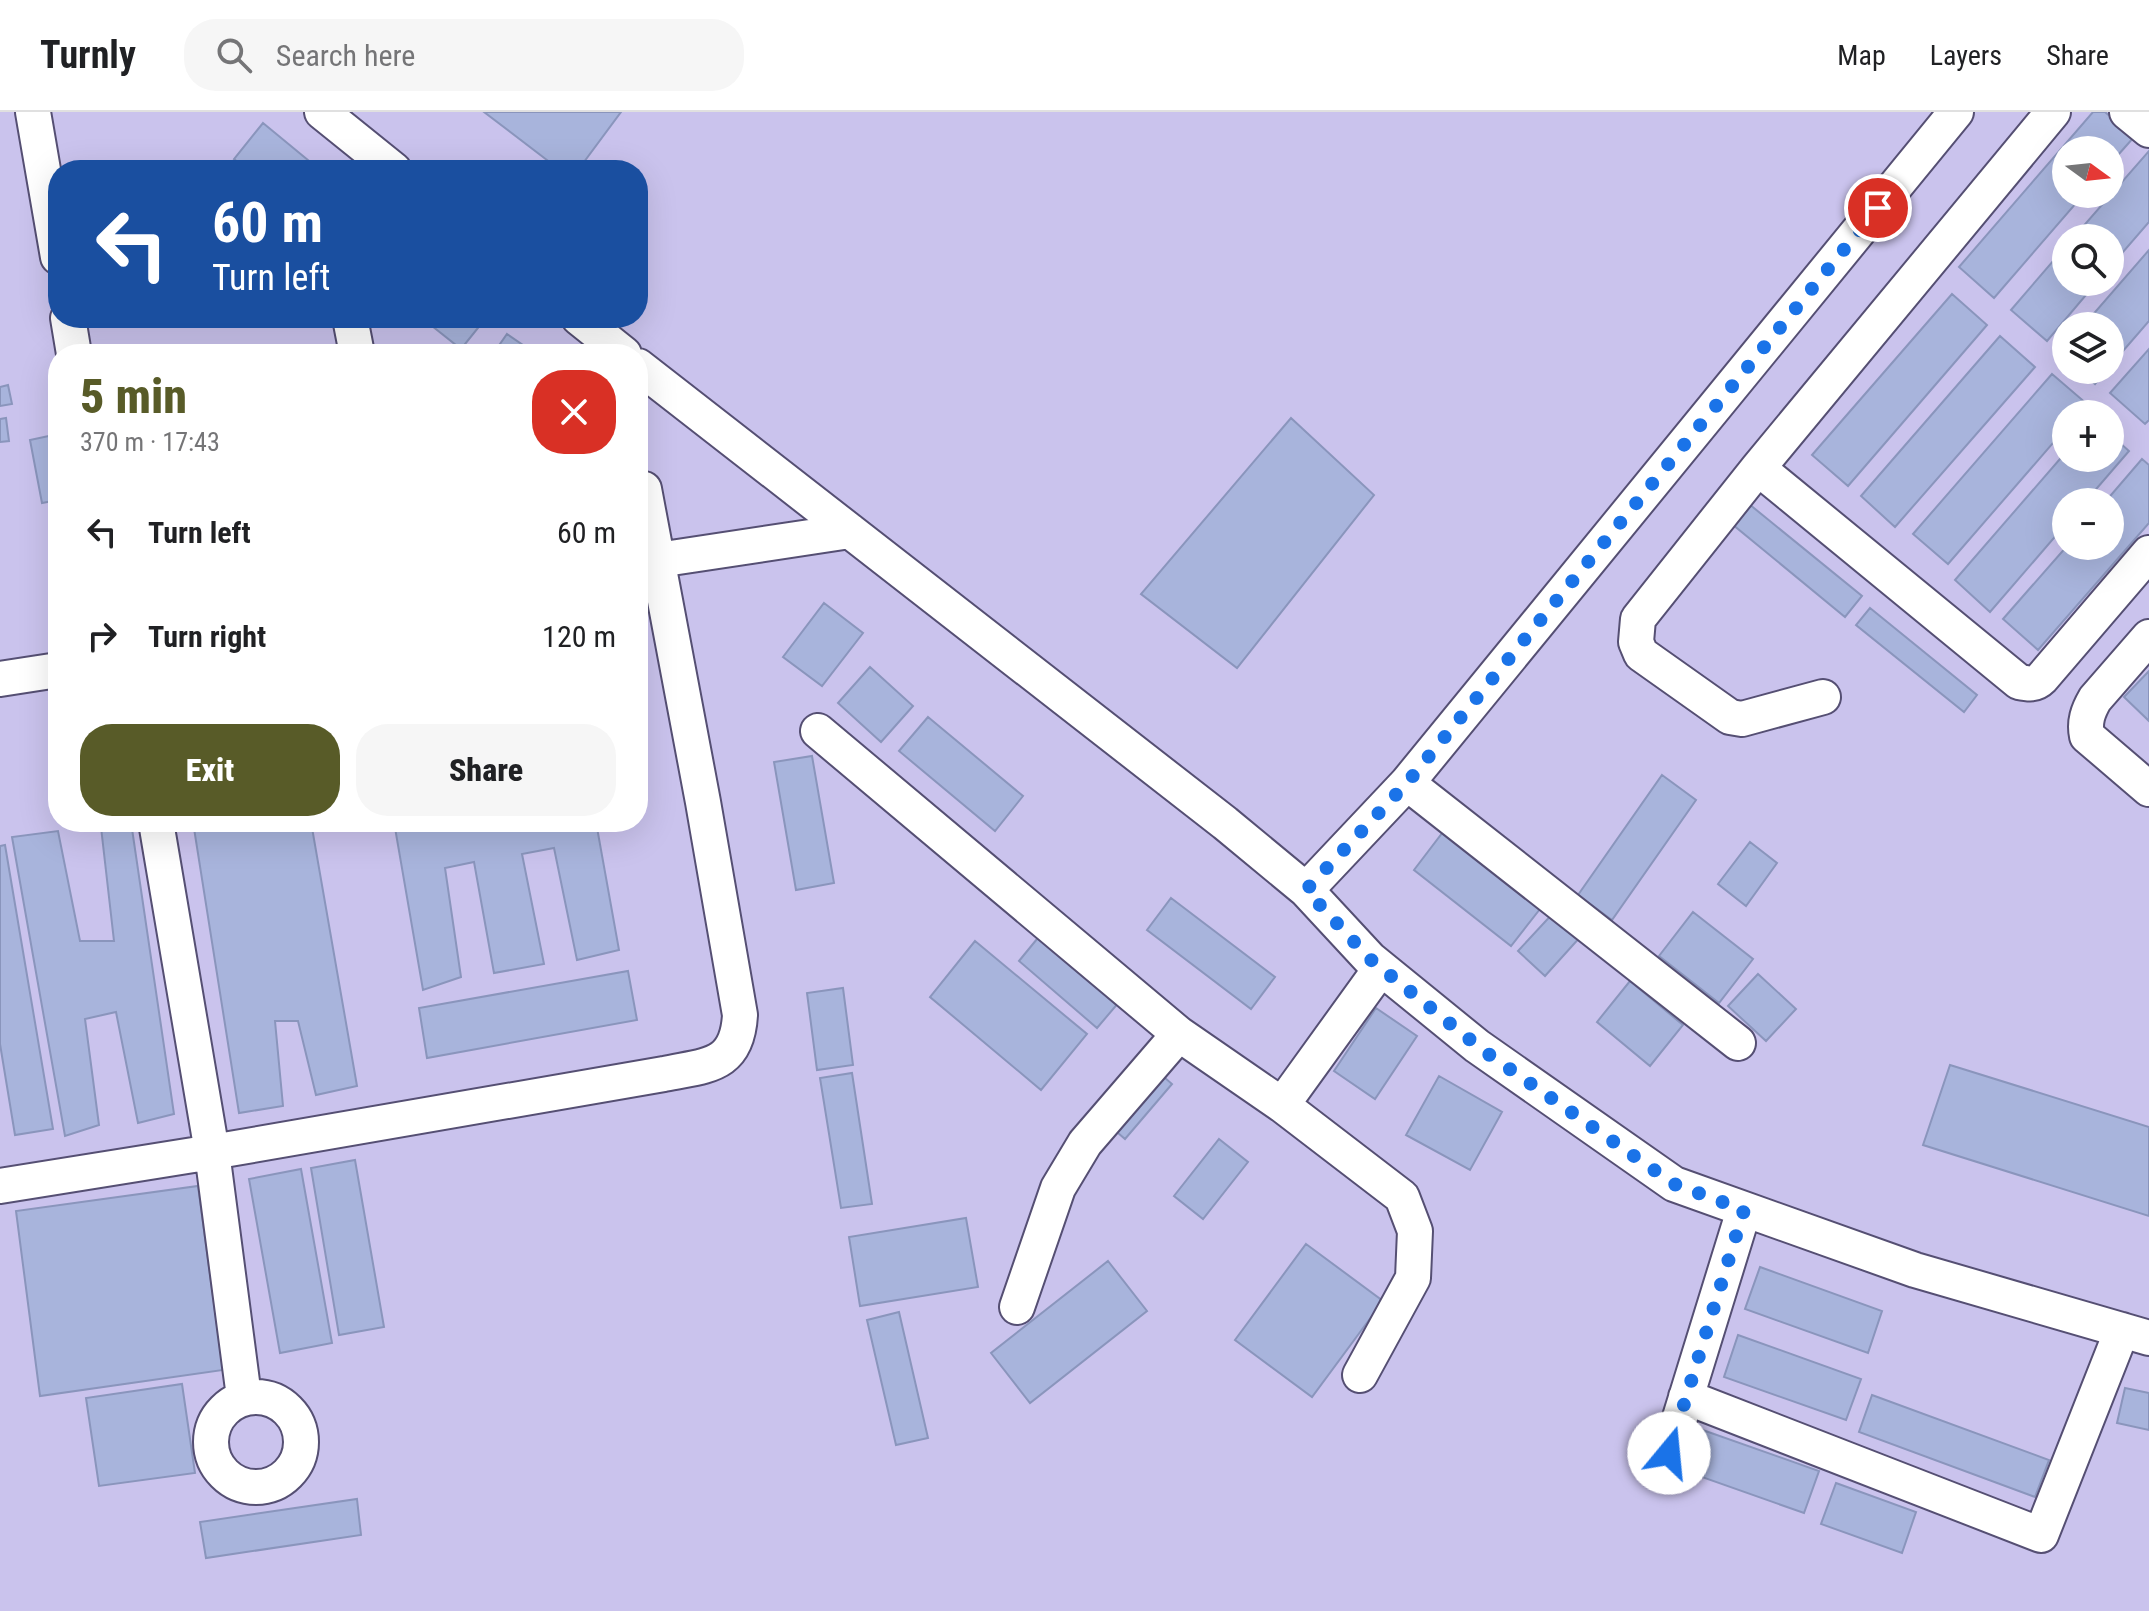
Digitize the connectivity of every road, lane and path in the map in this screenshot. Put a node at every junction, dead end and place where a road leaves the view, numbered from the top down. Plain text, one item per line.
1 (33, 112) edge
2 (322, 112) edge
3 (1956, 112) edge
4 (2053, 112) edge
5 (2127, 112) edge
6 (2149, 130) edge
7 (382, 160) edge
8 (48, 199) edge
9 (592, 328) edge
10 (612, 344) edge
11 (648, 374) edge
12 (1758, 468) junction
13 (850, 531) junction
14 (2149, 553) edge
15 (648, 561) edge
16 (2149, 637) edge
17 (48, 672) edge
18 (0, 679) edge
19 (1823, 697) dead end
20 (818, 731) dead end
21 (1407, 783) junction
22 (2149, 789) edge
23 (158, 832) edge
24 (1306, 890) junction
25 (1381, 968) junction
26 (1179, 1034) junction
27 (1738, 1043) dead end
28 (1282, 1105) junction
29 (212, 1152) junction
30 (0, 1186) edge
31 (1744, 1210) junction
32 (1017, 1307) dead end
33 (2136, 1334) edge
34 (1360, 1375) dead end
35 (244, 1397) dead end
36 (1686, 1397) junction
37 (1669, 1453) dead end

1 - 8 street
2 - 7 street
3 - 21 street
4 - 12 street
5 - 6 street
9 - 10 street
11 - 13 street
12 - 14 street
12 - 19 street
13 - 15 street
13 - 24 street
15 - 29 street
16 - 22 street
17 - 18 street
20 - 26 street
21 - 24 street
21 - 27 street
23 - 29 street
24 - 25 street
25 - 28 street
25 - 31 street
26 - 28 street
26 - 32 street
28 - 34 street
29 - 30 street
29 - 35 street
31 - 33 street
31 - 36 street
33 - 36 street
36 - 37 street

